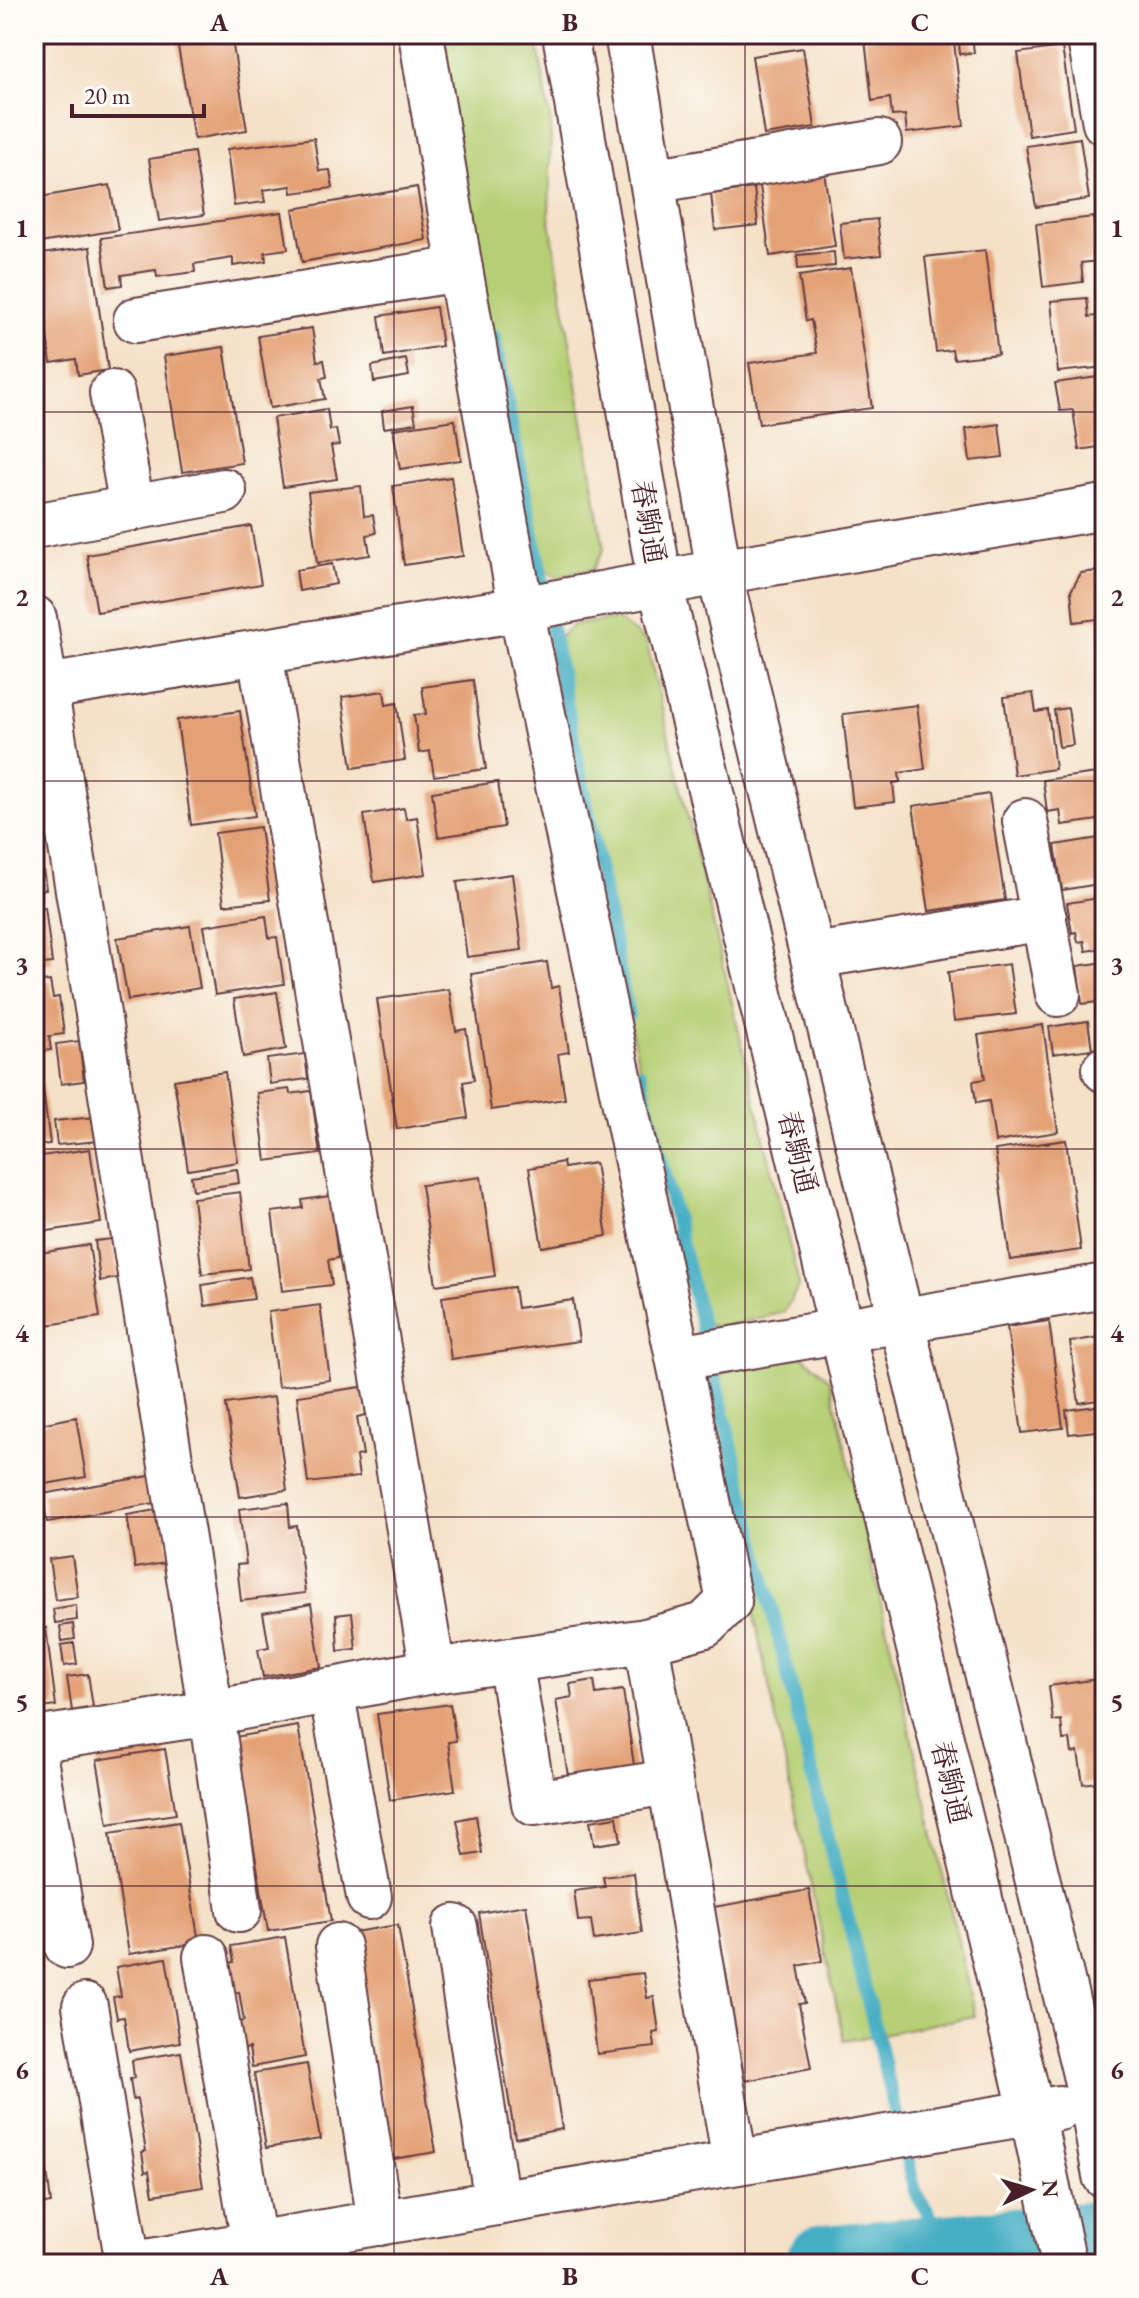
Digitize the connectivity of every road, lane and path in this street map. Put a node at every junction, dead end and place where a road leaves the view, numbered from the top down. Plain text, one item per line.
1 (421, 34) edge
2 (565, 34) edge
3 (627, 34) edge
4 (1089, 34) edge
5 (1105, 123) edge
6 (879, 142) dead end
7 (652, 181) junction
8 (460, 269) junction
9 (136, 320) dead end
10 (112, 393) dead end
11 (224, 491) dead end
12 (1105, 507) edge
13 (132, 508) junction
14 (34, 526) edge
15 (719, 572) junction
16 (660, 583) junction
17 (521, 609) junction
18 (34, 618) edge
19 (260, 653) junction
20 (40, 688) edge
21 (1025, 821) dead end
22 (1044, 918) junction
23 (814, 956) junction
24 (1058, 994) dead end
25 (1105, 1286) edge
26 (901, 1322) junction
27 (842, 1331) junction
28 (679, 1358) junction
29 (646, 1641) junction
30 (510, 1660) junction
31 (433, 1671) junction
32 (331, 1690) junction
33 (211, 1713) junction
34 (34, 1740) edge
35 (34, 1753) edge
36 (670, 1782) junction
37 (369, 1897) dead end
38 (239, 1910) dead end
39 (455, 1927) dead end
40 (67, 1946) dead end
41 (338, 1946) dead end
42 (206, 1957) dead end
43 (85, 2006) dead end
44 (1098, 2102) edge
45 (1032, 2113) junction
46 (735, 2162) junction
47 (1104, 2168) edge
48 (497, 2203) junction
49 (380, 2223) junction
50 (254, 2244) junction
51 (131, 2264) edge
52 (1064, 2264) edge

1 - 8 street
2 - 16 street, 春駒通
3 - 7 street
4 - 5 street
6 - 7 street
7 - 15 street
8 - 9 street
8 - 17 street
10 - 13 street
11 - 13 street
12 - 15 street
13 - 14 street
15 - 16 street
15 - 23 street
16 - 17 street
16 - 27 street, 春駒通
17 - 19 street
17 - 28 street
18 - 20 street
19 - 20 street
19 - 31 street
20 - 33 street
21 - 22 street
22 - 23 street
22 - 24 street
23 - 26 street
25 - 26 street
26 - 27 street
26 - 44 street
27 - 28 street
27 - 45 street, 春駒通
28 - 29 street
29 - 30 street
29 - 36 street
30 - 31 street
30 - 36 street
31 - 32 street
32 - 33 street
32 - 37 street
33 - 34 street
33 - 38 street
35 - 40 street
36 - 46 street
39 - 48 street
41 - 49 street
42 - 50 street
43 - 51 street
44 - 45 street
44 - 47 street
45 - 46 street
45 - 52 street, 春駒通
46 - 48 street
48 - 49 street
49 - 50 street
50 - 51 street

